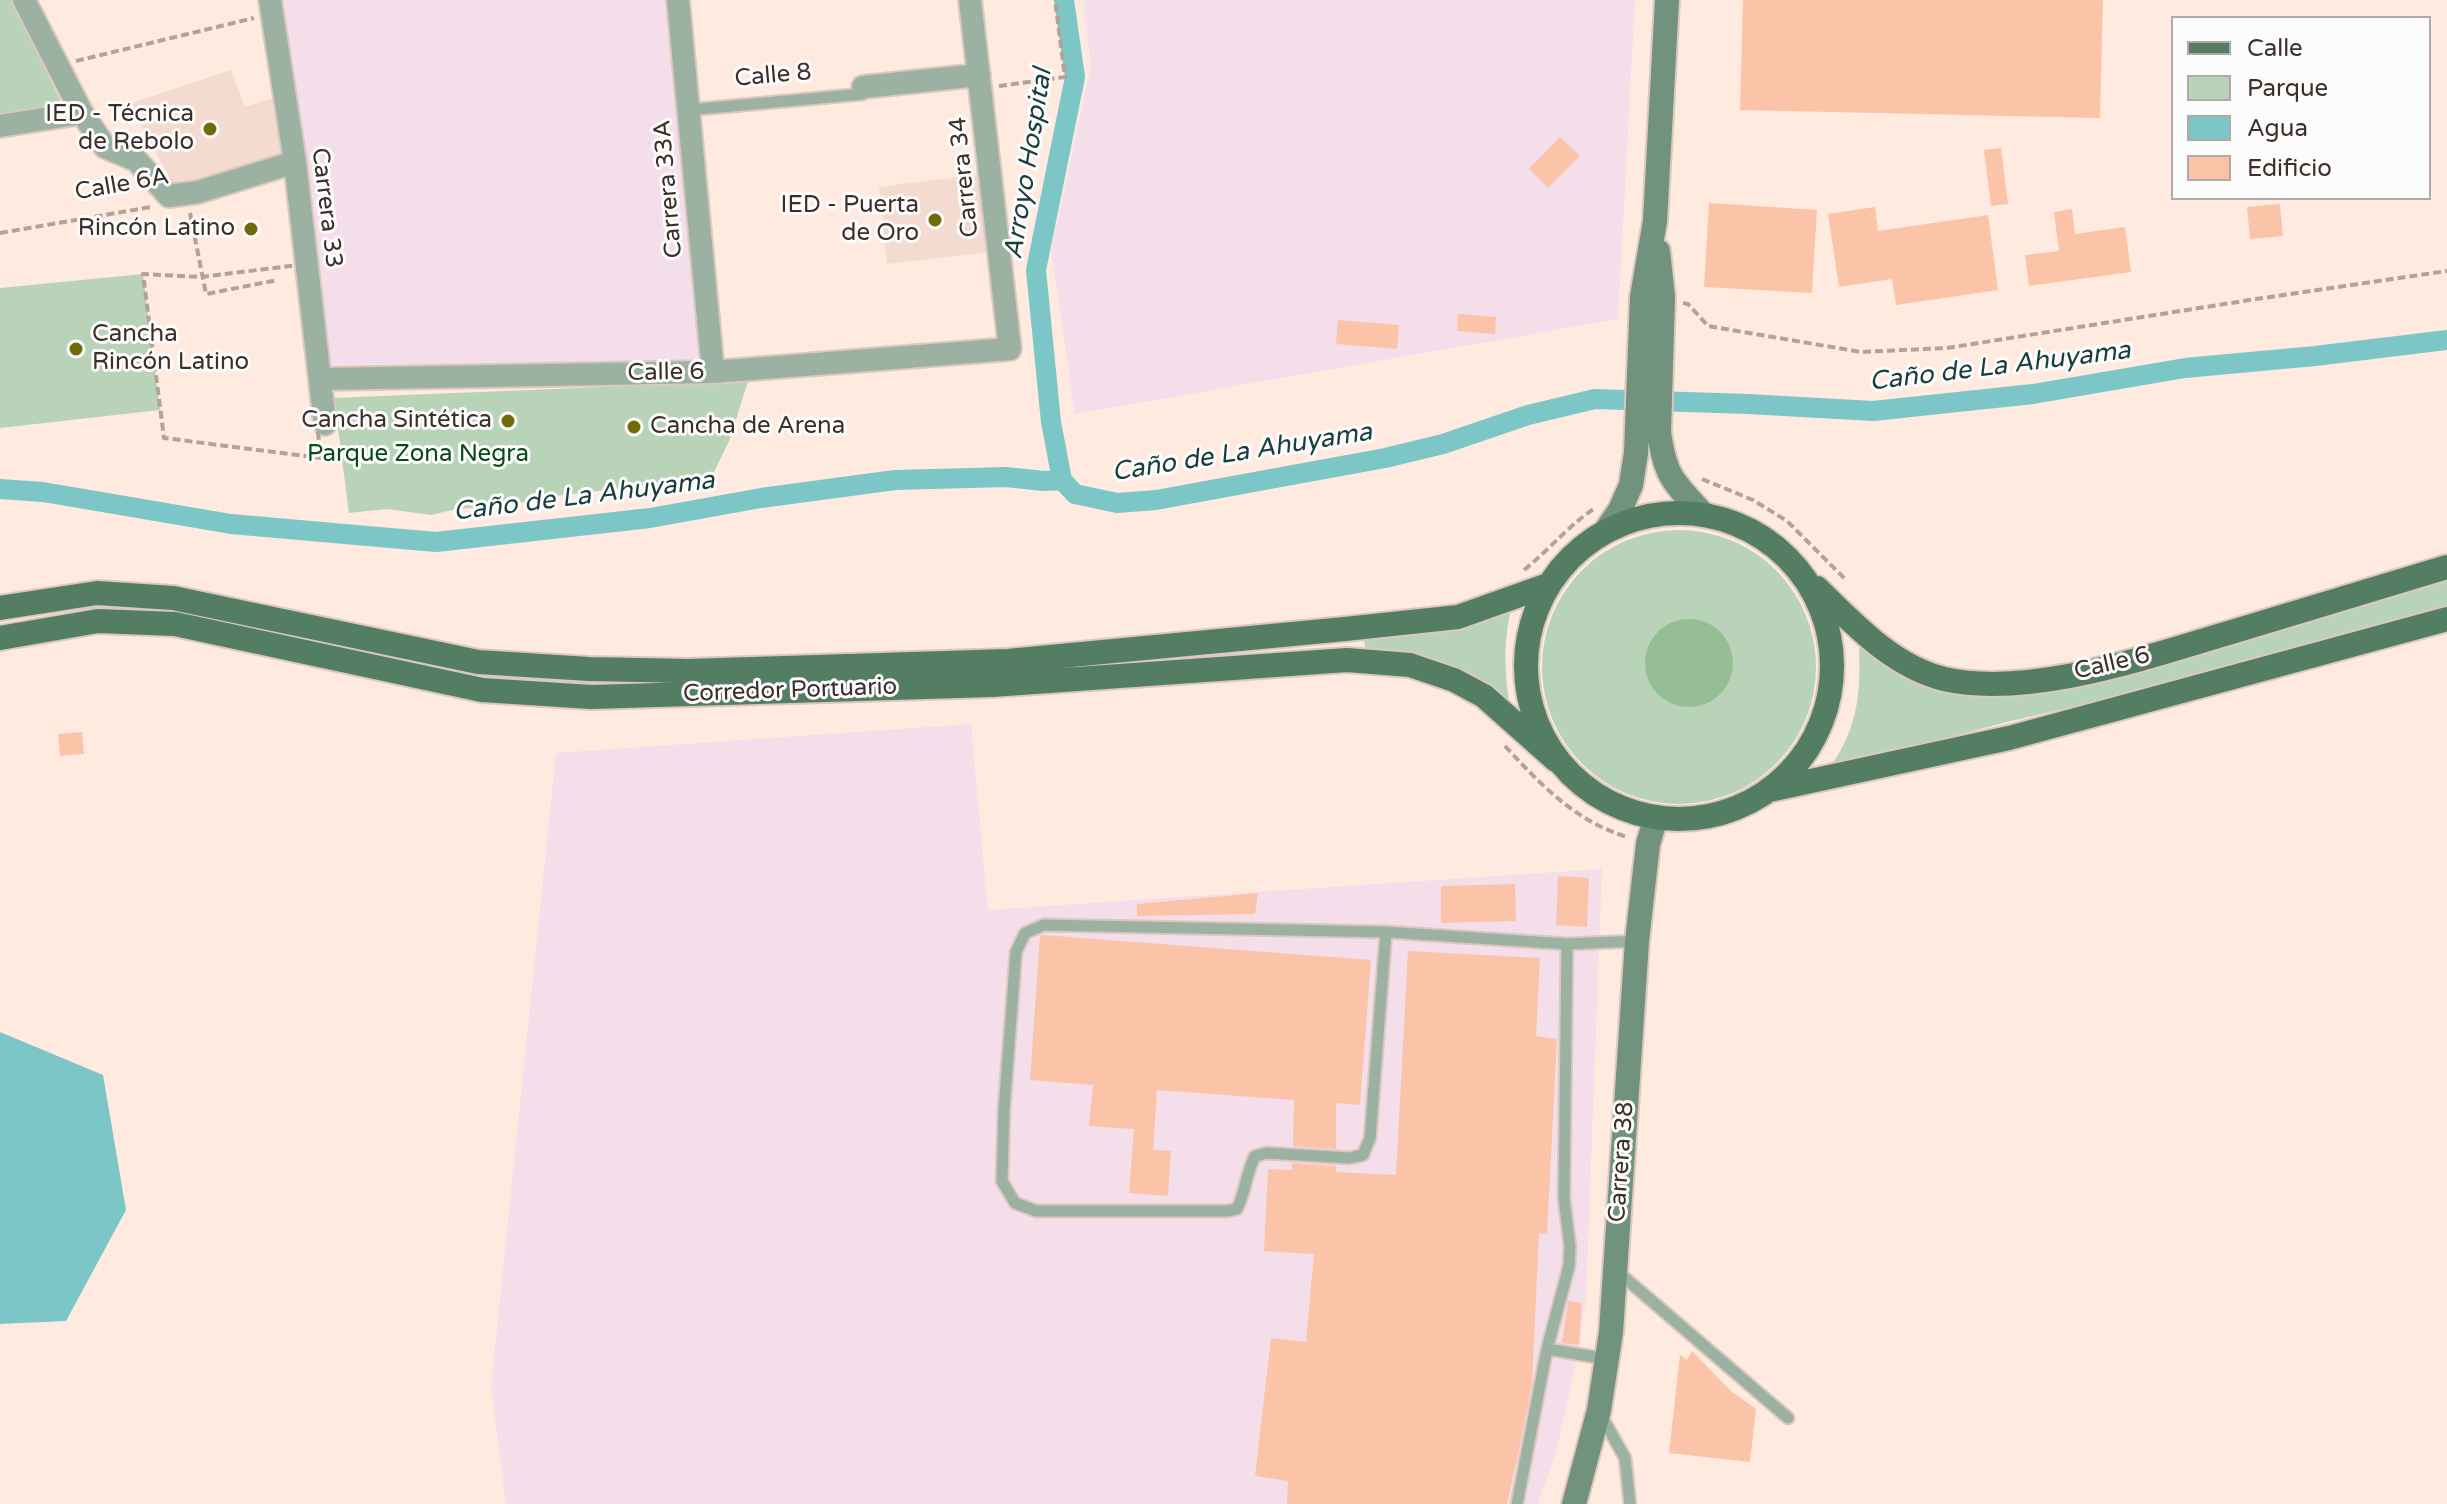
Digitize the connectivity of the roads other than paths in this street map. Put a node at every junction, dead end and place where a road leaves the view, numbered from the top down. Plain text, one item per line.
1 (24, 0) edge
2 (678, 0) edge
3 (970, 0) edge
4 (1667, 0) edge
5 (271, 7) edge
6 (980, 82) junction
7 (863, 91) joint
8 (688, 110) junction
9 (82, 113) junction
10 (0, 126) edge
11 (295, 162) junction
12 (1655, 221) junction
13 (1652, 328) junction
14 (1010, 349) joint
15 (713, 372) junction
16 (321, 379) junction
17 (325, 424) dead end
18 (1648, 433) junction
19 (1702, 513) junction
20 (1607, 529) junction
21 (2447, 567) edge
22 (1802, 574) junction
23 (1548, 585) junction
24 (0, 608) edge
25 (2447, 619) edge
26 (0, 638) edge
27 (1556, 760) junction
28 (1772, 789) junction
29 (1656, 817) junction
30 (1386, 932) junction
31 (1637, 941) junction
32 (1567, 944) junction
33 (1615, 1269) junction
34 (1547, 1349) junction
35 (1607, 1359) junction
36 (1599, 1410) junction
37 (1788, 1418) dead end
38 (1517, 1504) edge
39 (1574, 1504) edge
40 (1630, 1504) edge

1 - 9 street
2 - 8 street, Carrera 33A
3 - 6 street, Carrera 34
4 - 12 street
5 - 11 street, Carrera 33
6 - 7 street, Calle 8
6 - 14 street, Carrera 34
7 - 8 lane, Calle 8
8 - 15 street, Carrera 33A
9 - 10 street
9 - 11 street, Calle 6A
11 - 16 street, Carrera 33
12 - 13 street
12 - 13 street
13 - 18 street
14 - 15 street, Calle 6
15 - 16 street, Calle 6
16 - 17 street, Carrera 33
18 - 19 street
18 - 20 street
19 - 20 main road
19 - 22 main road
20 - 23 main road
21 - 22 main road, Calle 6
22 - 28 main road
23 - 24 main road, Corredor Portuario
23 - 27 main road
25 - 28 main road, Calle 6
26 - 27 main road, Corredor Portuario
27 - 29 main road
28 - 29 main road
29 - 31 street, Carrera 38
30 - 30 lane
30 - 32 lane
31 - 32 lane
31 - 33 street, Carrera 38
32 - 34 lane
33 - 35 street, Carrera 38
33 - 37 lane
34 - 35 lane
34 - 38 lane
35 - 36 street, Carrera 38
36 - 39 street, Carrera 38
36 - 40 lane

